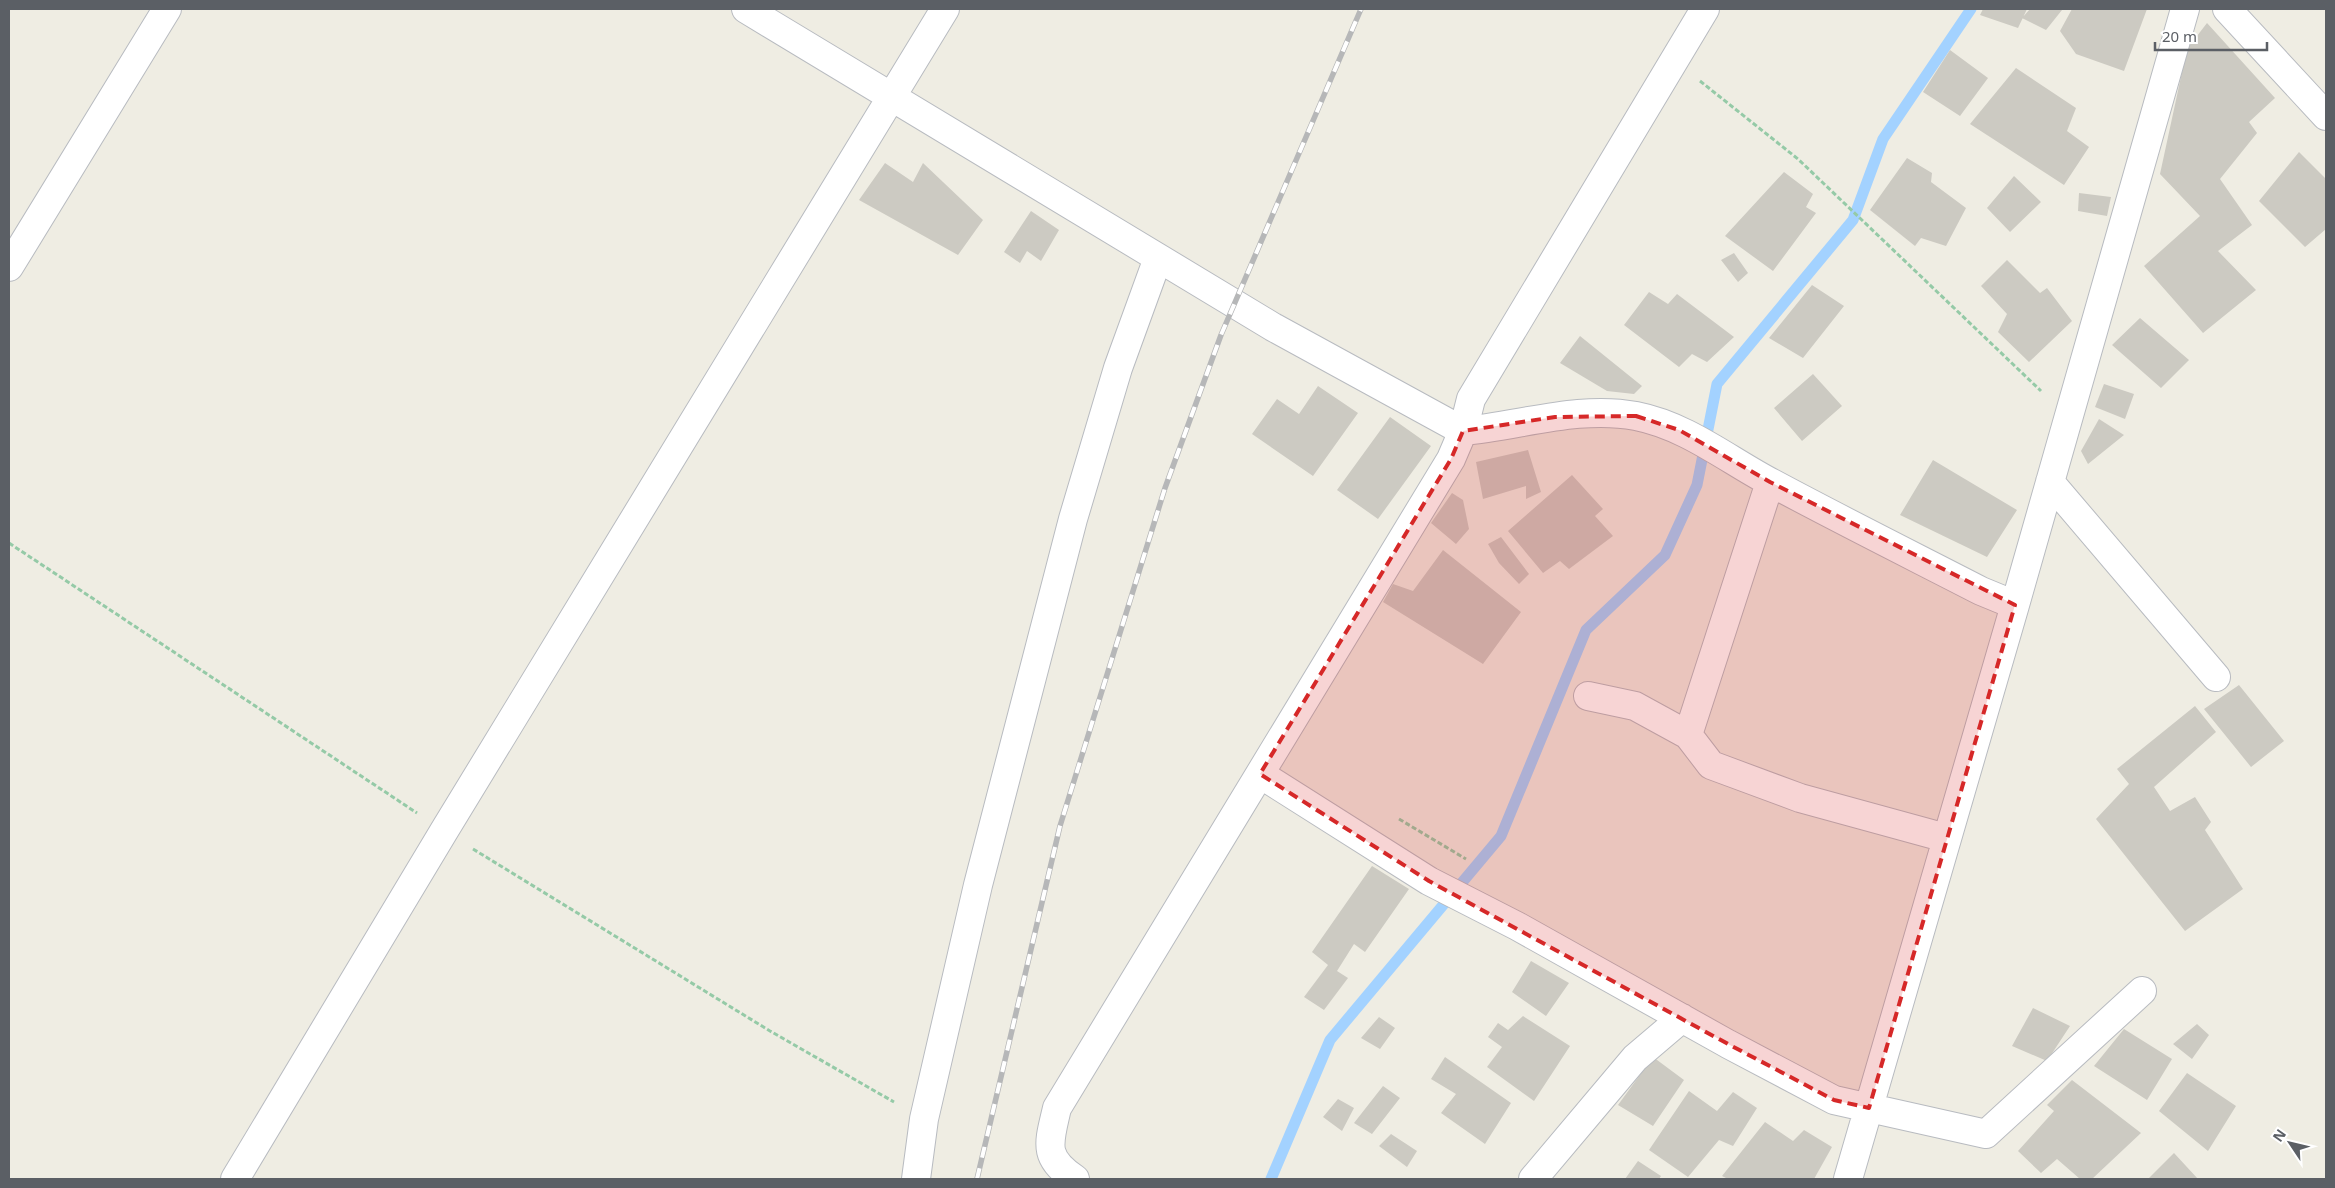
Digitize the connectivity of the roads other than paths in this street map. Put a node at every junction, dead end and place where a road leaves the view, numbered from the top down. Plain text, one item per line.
1 (167, 9) edge
2 (746, 9) edge
3 (946, 9) edge
4 (1705, 9) edge
5 (2185, 9) edge
6 (2227, 9) edge
7 (892, 97) junction
8 (2326, 116) edge
9 (1158, 258) junction
10 (9, 267) edge
11 (1463, 431) junction
12 (1770, 482) junction
13 (2050, 482) junction
14 (2015, 605) junction
15 (2216, 677) dead end
16 (1588, 696) dead end
17 (1688, 735) junction
18 (1260, 774) junction
19 (1946, 838) junction
20 (2142, 991) dead end
21 (1682, 1018) junction
22 (1868, 1108) junction
23 (235, 1179) edge
24 (916, 1179) edge
25 (1075, 1179) edge
26 (1533, 1179) edge
27 (1848, 1179) edge

1 - 10 street
2 - 7 street
3 - 7 street
4 - 11 street
5 - 13 street
6 - 8 street
7 - 9 street
7 - 23 street
9 - 11 street
9 - 24 street
11 - 12 street
11 - 18 street
12 - 14 street
12 - 17 street
13 - 14 street
13 - 15 street
14 - 19 street
16 - 17 street
17 - 19 street
18 - 21 street
18 - 25 street
19 - 22 street
20 - 22 street
21 - 22 street
21 - 26 street
22 - 27 street

